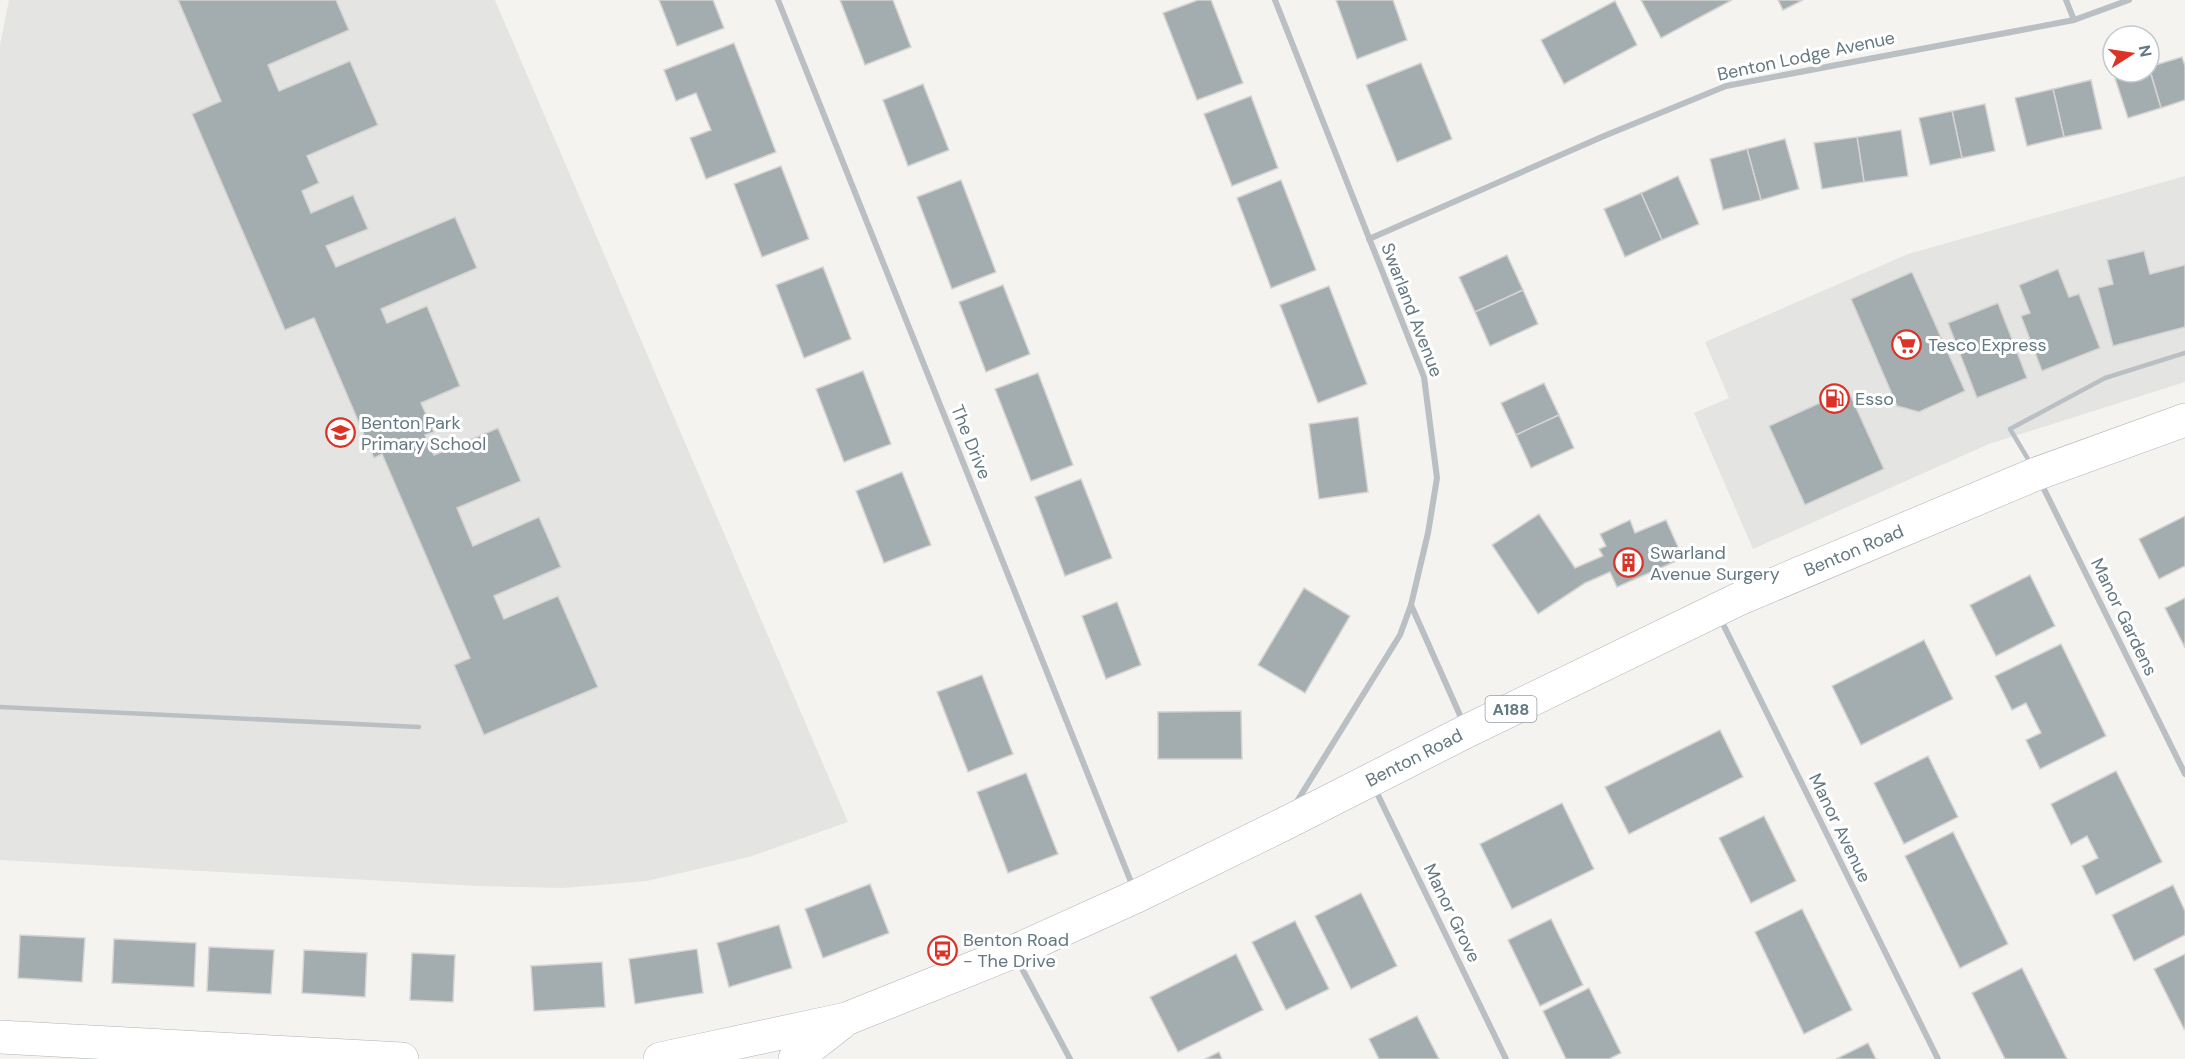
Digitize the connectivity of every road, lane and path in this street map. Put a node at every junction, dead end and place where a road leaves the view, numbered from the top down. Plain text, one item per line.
1 (778, 0) edge
2 (1275, 0) edge
3 (2066, 0) edge
4 (2129, 0) edge
5 (2074, 20) junction
6 (1369, 239) junction
7 (2185, 353) edge
8 (2185, 420) edge
9 (2037, 474) junction
10 (1411, 604) junction
11 (1716, 610) junction
12 (0, 707) edge
13 (419, 727) dead end
14 (1467, 731) junction
15 (2185, 774) edge
16 (1371, 781) junction
17 (1288, 815) junction
18 (1137, 896) junction
19 (1013, 952) junction
20 (846, 1019) junction
21 (0, 1037) edge
22 (402, 1059) edge
23 (660, 1059) edge
24 (795, 1059) edge
25 (1070, 1059) edge
26 (1506, 1059) edge
27 (1938, 1059) edge

1 - 18 street, The Drive
2 - 6 street, Swarland Avenue
3 - 5 street
4 - 5 street, Benton Lodge Avenue
5 - 6 street, Benton Lodge Avenue
6 - 10 street, Swarland Avenue
7 - 9 lane
8 - 9 main road, Benton Road / A188
9 - 11 main road, Benton Road / A188
9 - 15 street, Manor Gardens
10 - 14 street
10 - 17 street, Swarland Avenue
11 - 14 main road, Benton Road / A188
11 - 27 street, Manor Avenue
12 - 13 lane
14 - 16 main road, Benton Road / A188
16 - 17 main road, Benton Road / A188
16 - 26 street, Manor Grove
17 - 18 main road, Benton Road / A188
18 - 19 main road, Benton Road / A188
19 - 20 main road, Benton Road / A188
19 - 25 street
20 - 23 main road, Benton Road / A188
20 - 24 main road, Benton Road / A188
21 - 22 main road

